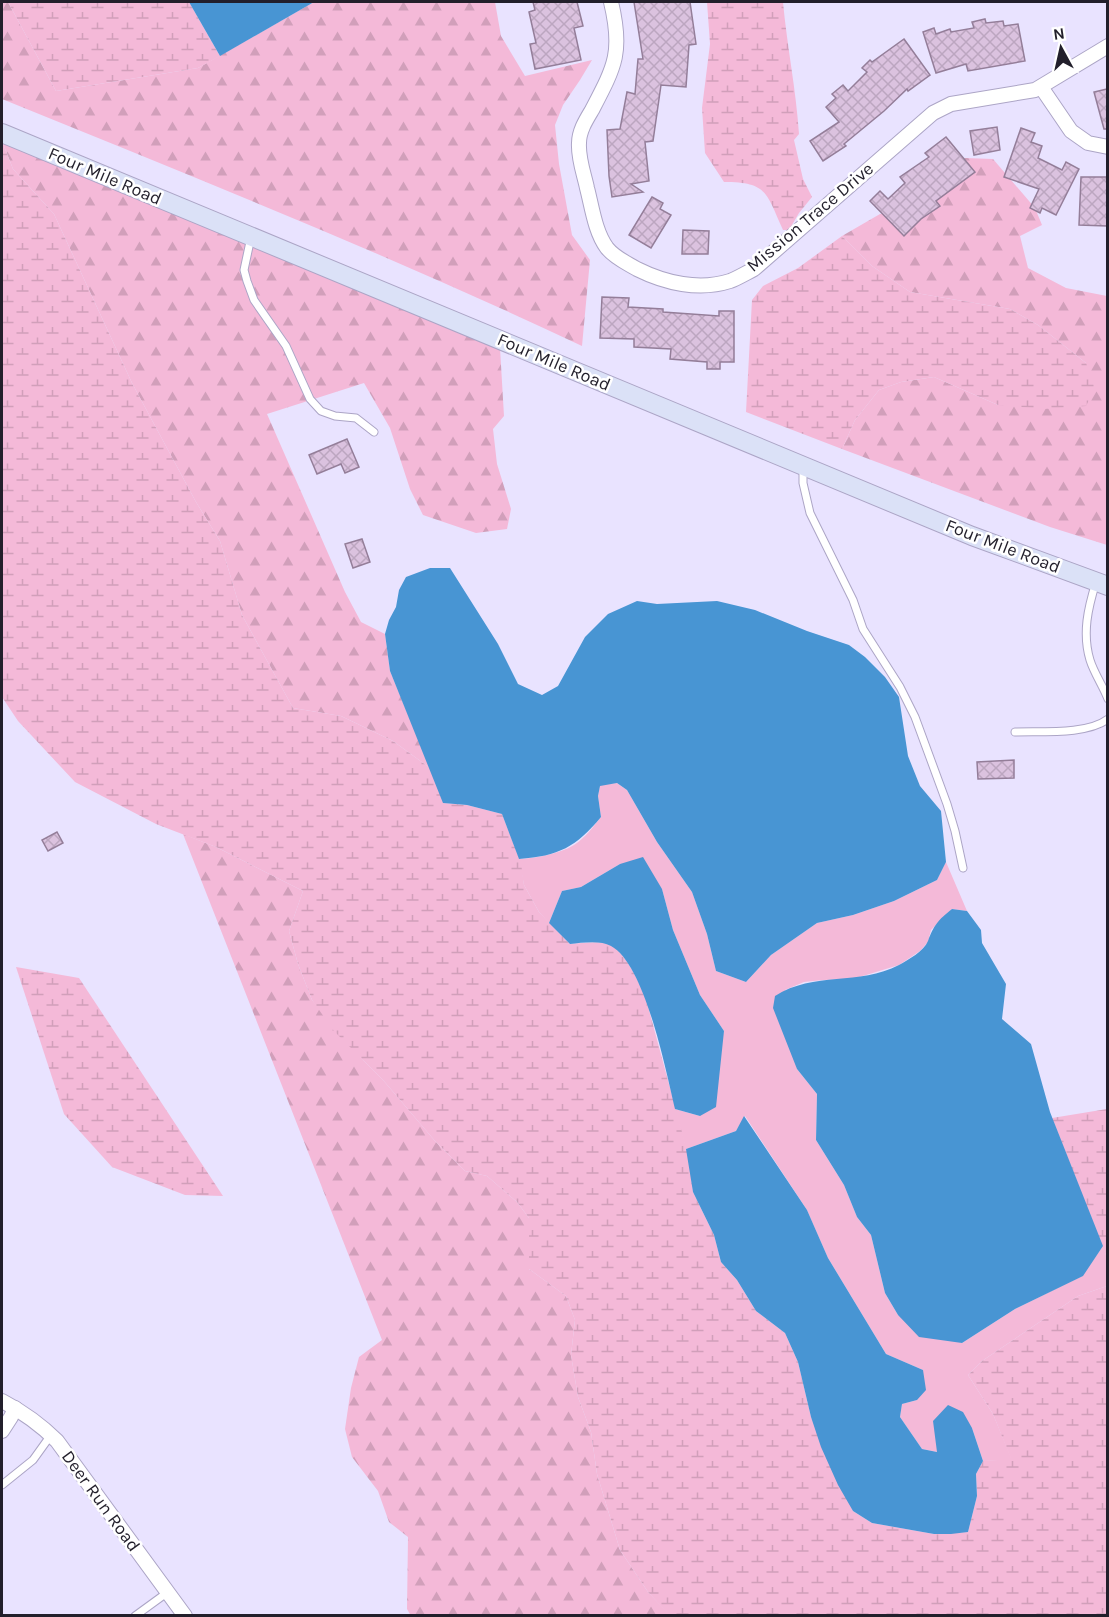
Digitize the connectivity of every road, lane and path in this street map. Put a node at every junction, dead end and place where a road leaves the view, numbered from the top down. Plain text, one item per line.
1 (611, 2) edge
2 (1107, 46) edge
3 (1041, 87) junction
4 (2, 133) edge
5 (1107, 147) edge
6 (252, 237) junction
7 (374, 432) dead end
8 (803, 465) junction
9 (1102, 584) edge
10 (1107, 699) edge
11 (1107, 719) edge
12 (1015, 732) dead end
13 (963, 868) dead end
14 (2, 1401) edge
15 (15, 1408) junction
16 (2, 1431) edge
17 (51, 1435) junction
18 (2, 1485) edge
19 (168, 1592) junction
20 (135, 1616) edge
21 (185, 1616) edge

1 - 3 street, Mission Trace Drive
2 - 3 street, Mission Trace Drive
3 - 5 street
4 - 6 main road, Four Mile Road
6 - 7 lane
6 - 8 main road, Four Mile Road
8 - 9 main road, Four Mile Road
8 - 13 lane
9 - 10 lane
11 - 12 lane
14 - 15 street, Deer Run Road
15 - 16 street
15 - 17 street, Deer Run Road
17 - 18 lane
17 - 19 street, Deer Run Road
19 - 20 lane
19 - 21 street, Deer Run Road

